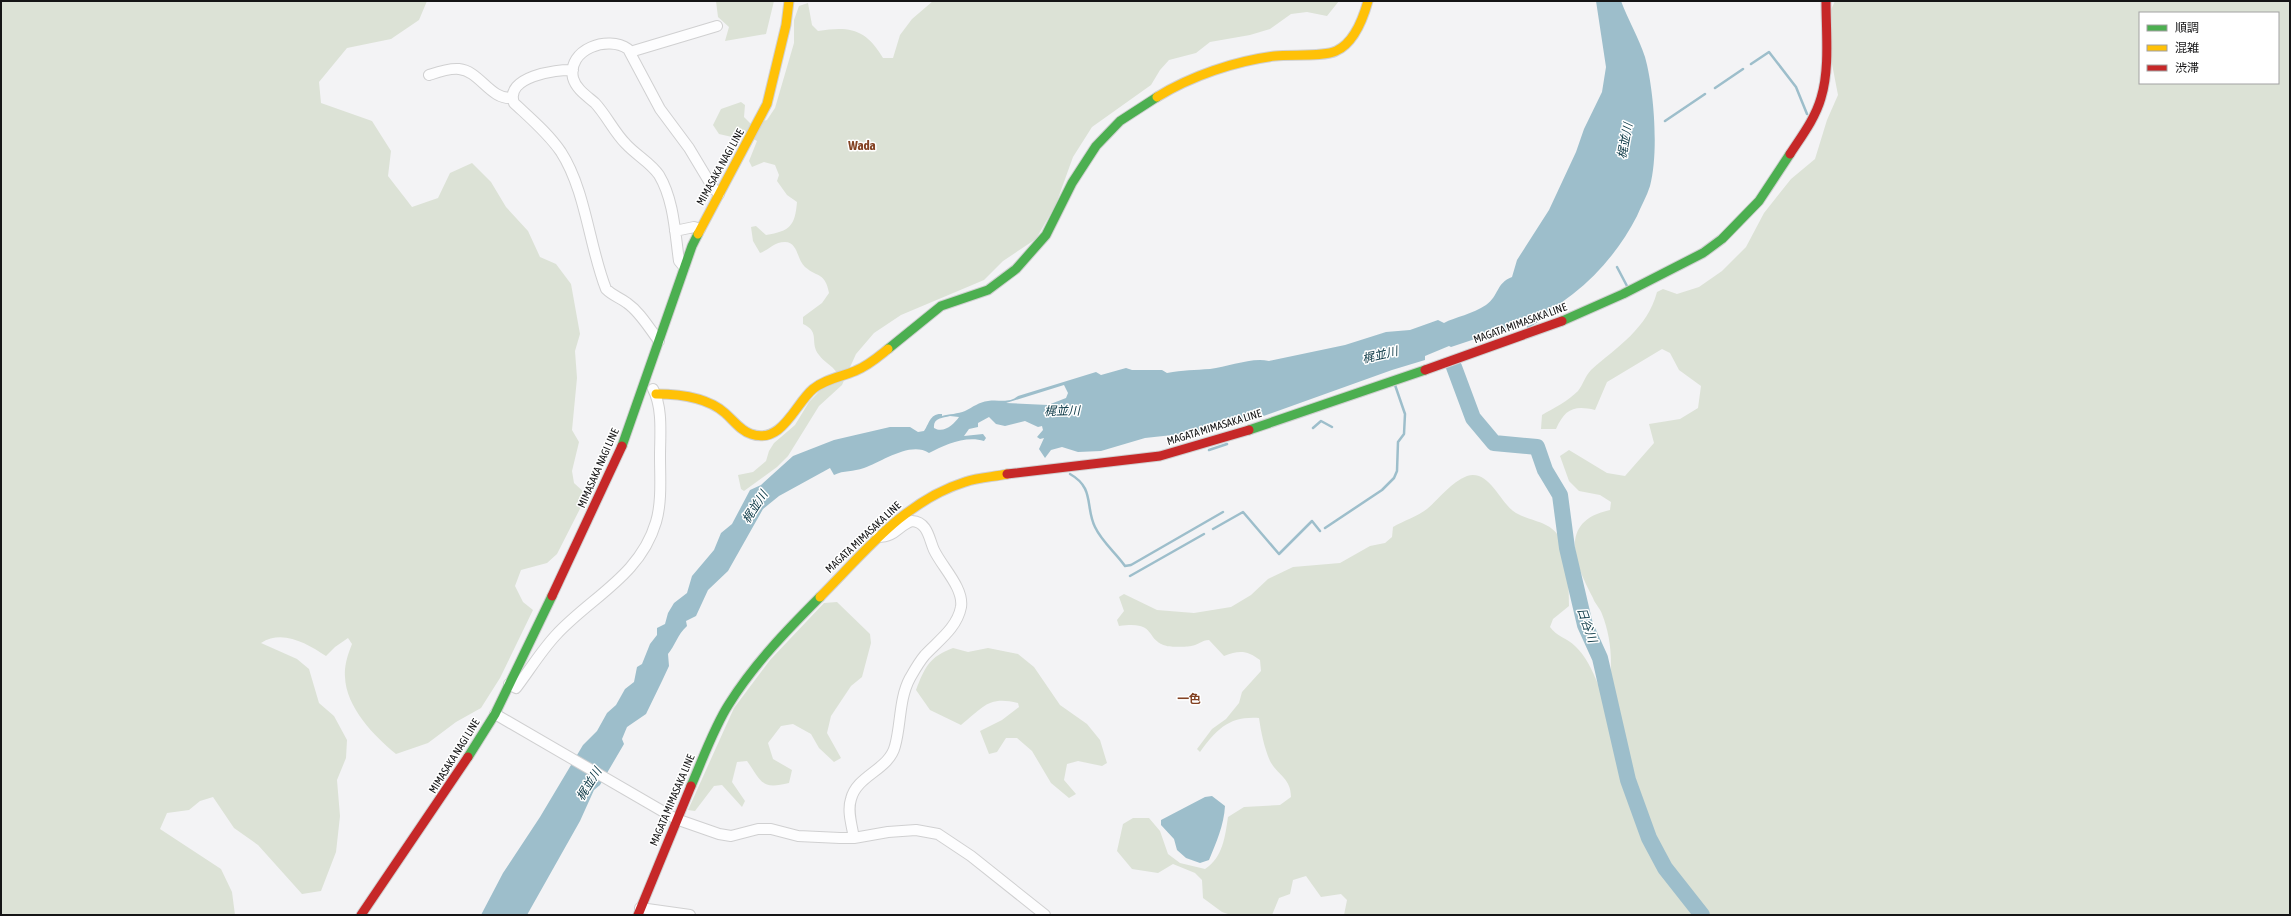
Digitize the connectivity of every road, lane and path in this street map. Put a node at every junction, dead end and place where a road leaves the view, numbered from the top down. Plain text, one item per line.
1 (789, 1) edge
2 (1368, 1) edge
3 (1826, 1) edge
4 (717, 26) dead end
5 (630, 52) junction
6 (573, 70) junction
7 (428, 74) dead end
8 (512, 98) junction
9 (719, 194) junction
10 (700, 229) junction
11 (675, 231) junction
12 (684, 267) junction
13 (659, 341) junction
14 (646, 379) junction
15 (656, 394) junction
16 (878, 537) junction
17 (509, 684) junction
18 (495, 714) junction
19 (676, 819) junction
20 (854, 838) junction
21 (639, 912) edge
22 (361, 915) edge
23 (690, 915) edge
24 (1045, 915) edge

1 - 9 main road, MIMASAKA NAGI LINE
2 - 15 main road
3 - 16 main road, MAGATA MIMASAKA LINE
4 - 5 street
5 - 6 street
5 - 9 street
6 - 8 street
6 - 11 street
7 - 8 street
8 - 13 street
9 - 10 main road, MIMASAKA NAGI LINE
10 - 11 street
10 - 12 main road, MIMASAKA NAGI LINE
11 - 12 street
12 - 13 main road, MIMASAKA NAGI LINE
13 - 14 main road, MIMASAKA NAGI LINE
14 - 15 street
14 - 17 main road, MIMASAKA NAGI LINE
15 - 17 street
16 - 19 main road, MAGATA MIMASAKA LINE
16 - 20 street
17 - 18 main road, MIMASAKA NAGI LINE
18 - 19 street
18 - 22 main road, MIMASAKA NAGI LINE
19 - 20 street
19 - 21 main road, MAGATA MIMASAKA LINE
20 - 24 street
21 - 23 street

